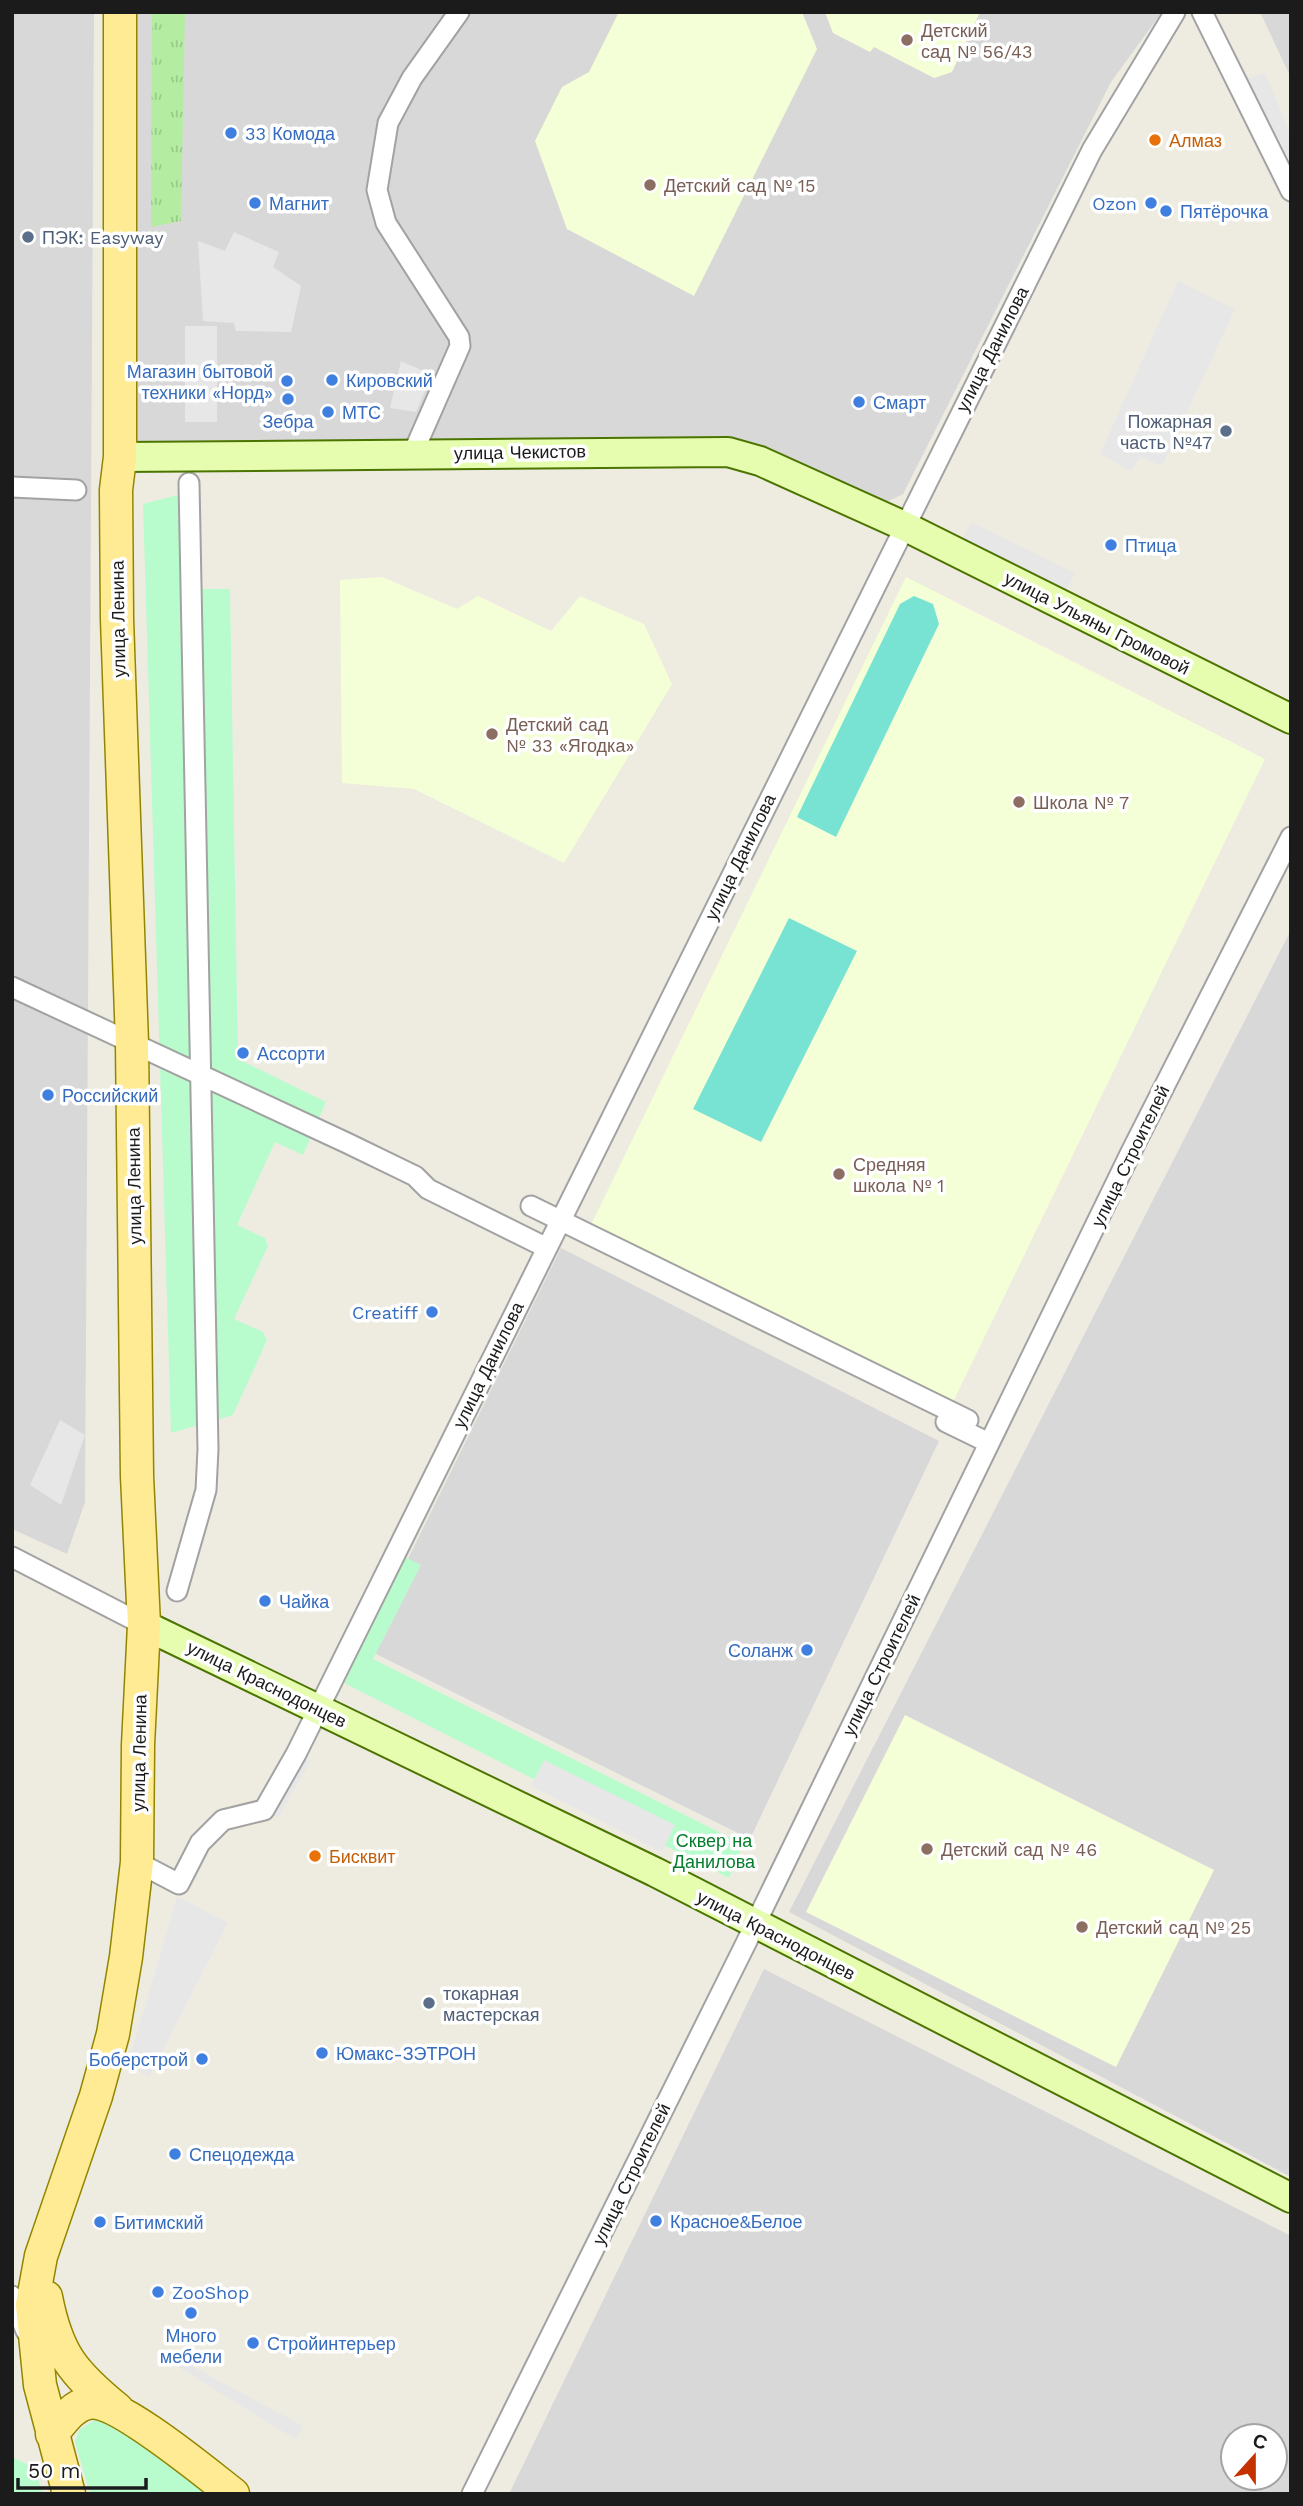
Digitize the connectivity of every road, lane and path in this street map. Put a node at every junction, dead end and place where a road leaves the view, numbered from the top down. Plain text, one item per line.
1 (120, 12) edge
2 (459, 12) edge
3 (1175, 12) edge
4 (1202, 12) edge
5 (1291, 191) edge
6 (413, 453) junction
7 (120, 457) junction
8 (189, 483) dead end
9 (12, 487) edge
10 (76, 490) dead end
11 (904, 526) junction
12 (1291, 719) edge
13 (1291, 837) edge
14 (12, 987) edge
15 (132, 1043) junction
16 (201, 1074) junction
17 (531, 1206) dead end
18 (559, 1223) junction
19 (547, 1248) junction
20 (968, 1420) dead end
21 (989, 1443) junction
22 (12, 1557) edge
23 (177, 1591) dead end
24 (144, 1625) junction
25 (318, 1709) junction
26 (137, 1862) junction
27 (755, 1924) junction
28 (1291, 2198) edge
29 (39, 2263) junction
30 (12, 2296) edge
31 (35, 2354) junction
32 (121, 2412) junction
33 (52, 2434) junction
34 (69, 2494) edge
35 (233, 2494) edge
36 (472, 2494) edge

1 - 7 main road, улица Ленина
2 - 6 street
3 - 11 street, улица Данилова
4 - 5 street
6 - 7 street, улица Чекистов
6 - 11 street, улица Чекистов
7 - 15 main road, улица Ленина
8 - 16 street
9 - 10 street
11 - 12 street, улица Ульяны Громовой
11 - 18 street, улица Данилова
13 - 21 street, улица Строителей
14 - 15 street
15 - 16 street
15 - 24 main road, улица Ленина
16 - 19 street
16 - 23 street
17 - 18 street
18 - 19 street, улица Данилова
18 - 20 street
18 - 21 street
19 - 25 street, улица Данилова
21 - 27 street, улица Строителей
22 - 24 street
24 - 25 street, улица Краснодонцев
24 - 26 main road, улица Ленина
25 - 26 street, улица Данилова
25 - 27 street, улица Краснодонцев
26 - 29 main road, улица Ленина
27 - 28 street, улица Краснодонцев
27 - 36 street, улица Строителей
29 - 31 main road, улица Ленина
29 - 32 main road
30 - 31 street, улица Ленина
31 - 33 main road, улица Ленина
32 - 33 main road
32 - 35 main road
33 - 34 main road, улица Ленина

